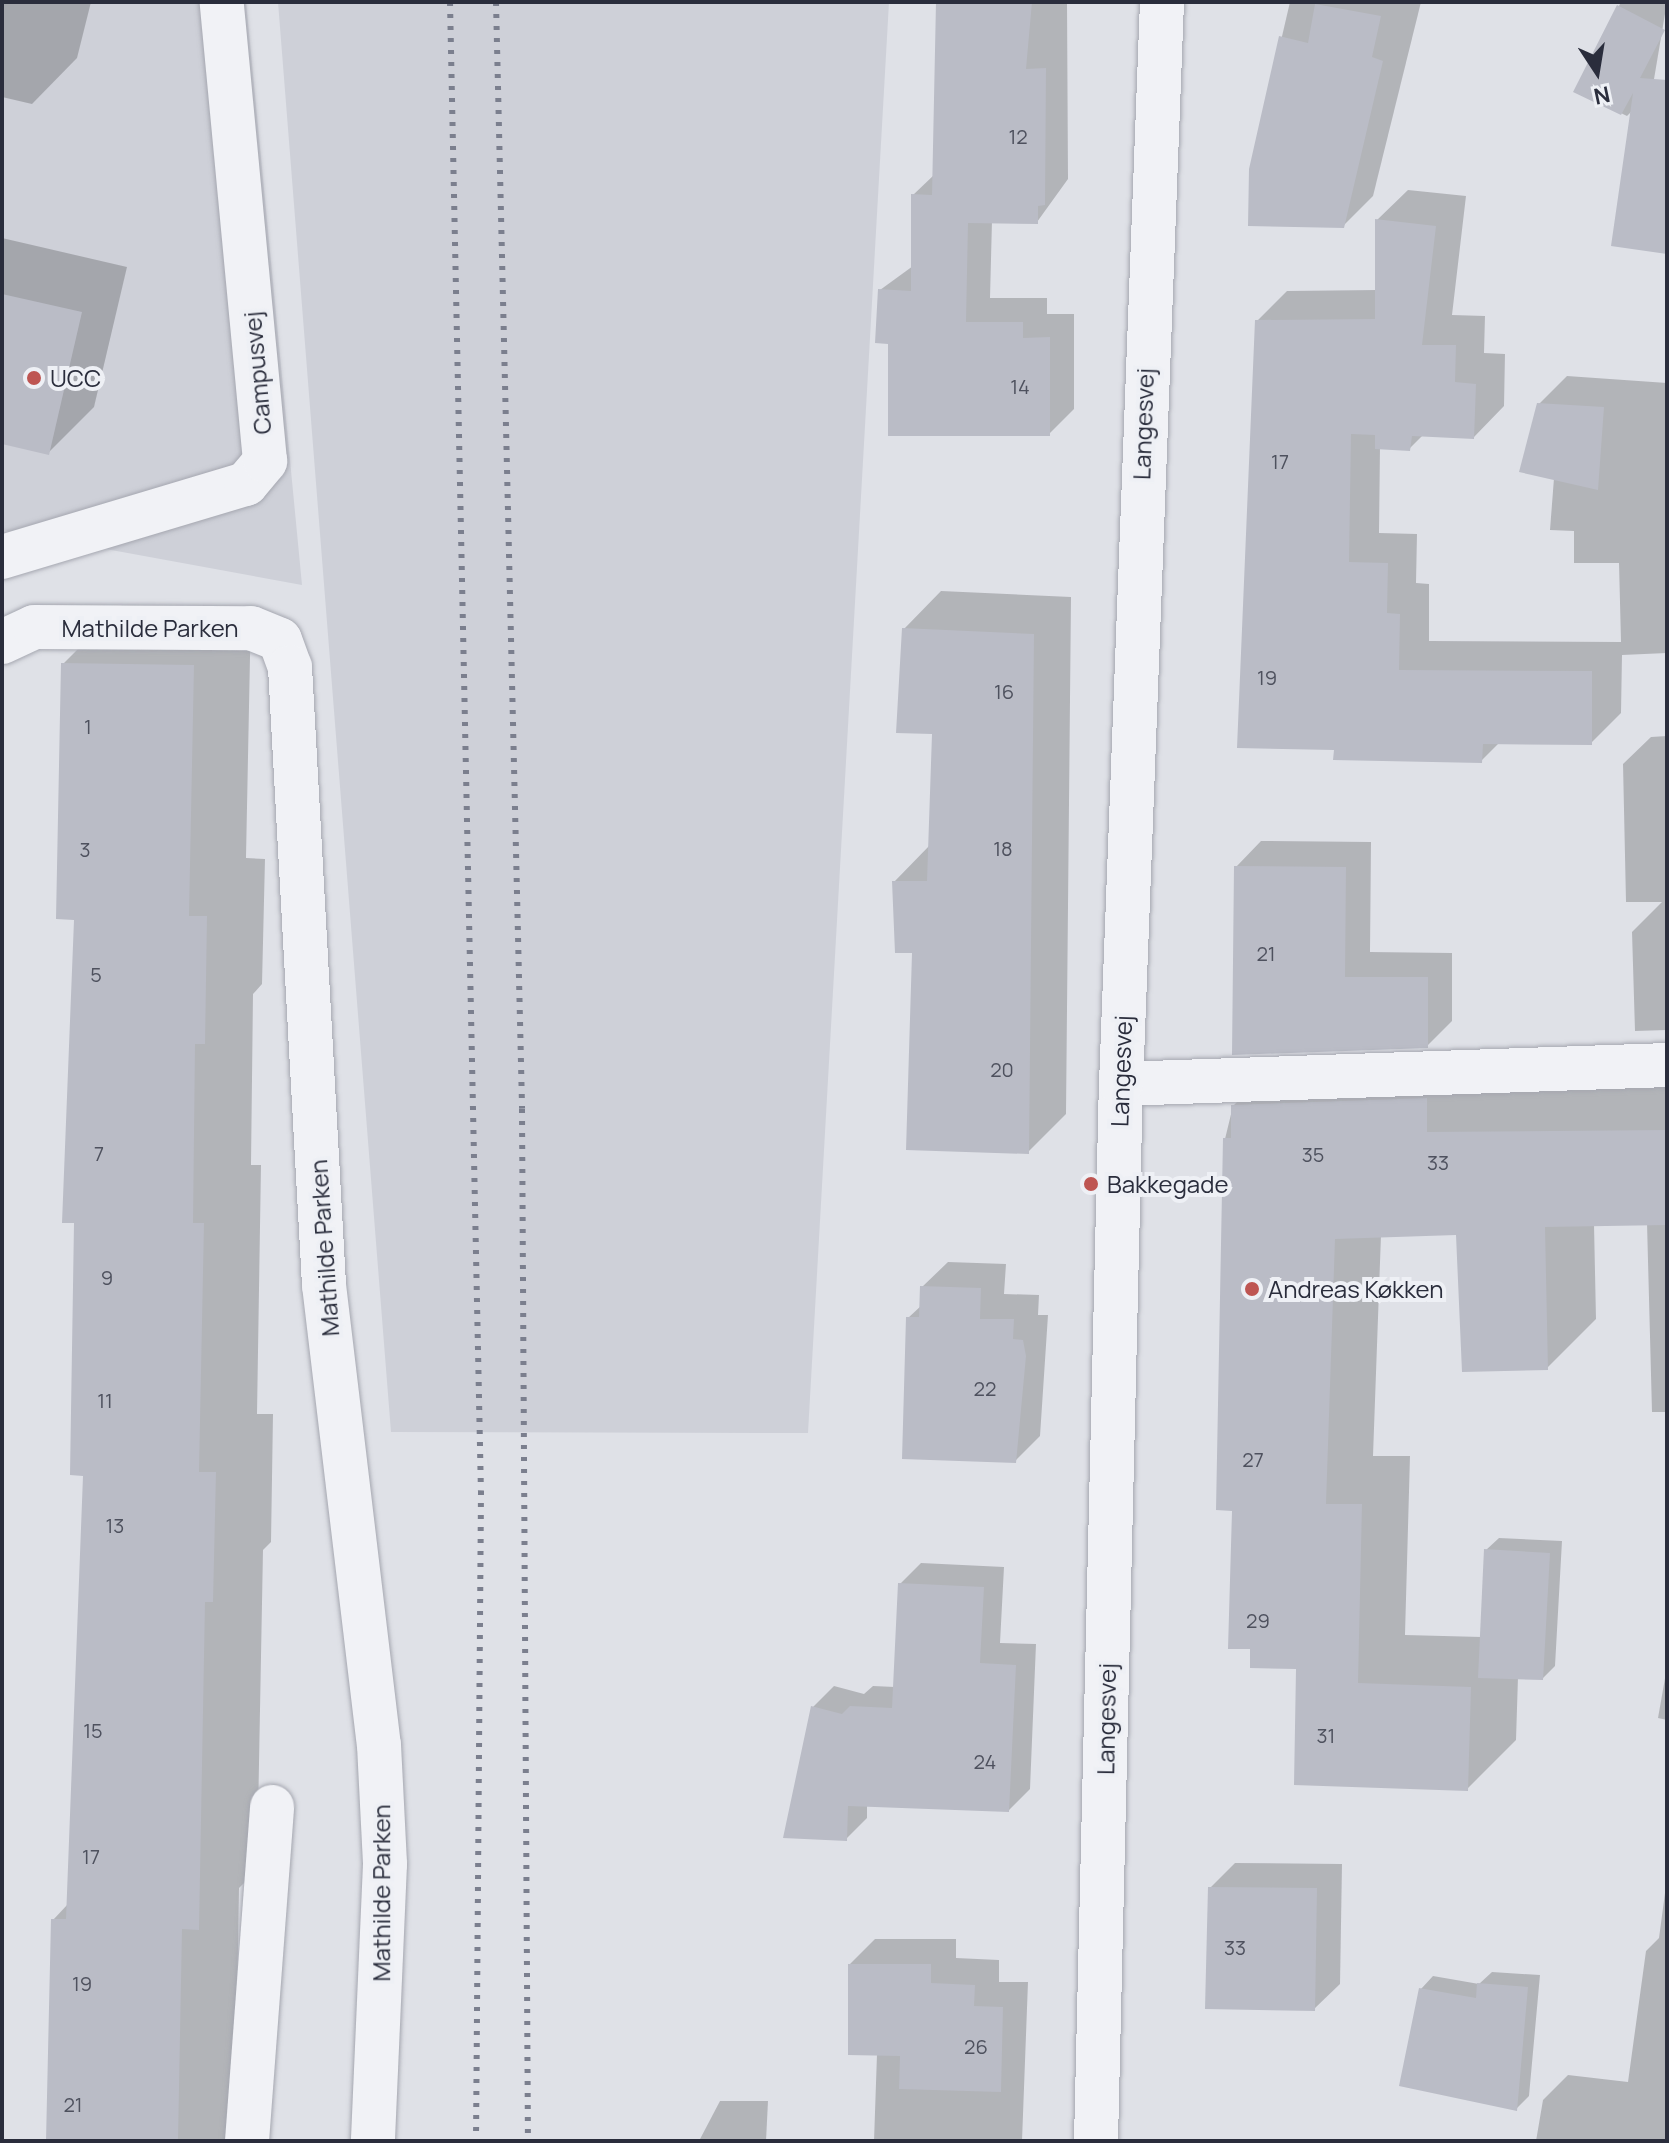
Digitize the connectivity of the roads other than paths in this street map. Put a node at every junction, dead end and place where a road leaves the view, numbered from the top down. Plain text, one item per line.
1 (222, 2) edge
2 (1162, 2) edge
3 (2, 557) edge
4 (3, 640) edge
5 (1667, 1065) edge
6 (1121, 1084) junction
7 (272, 1807) dead end
8 (247, 2141) edge
9 (373, 2141) edge
10 (1096, 2141) edge

1 - 3 street, Campusvej
2 - 6 street, Langesvej
4 - 9 street, Mathilde Parken
5 - 6 street
6 - 10 street, Langesvej
7 - 8 street

